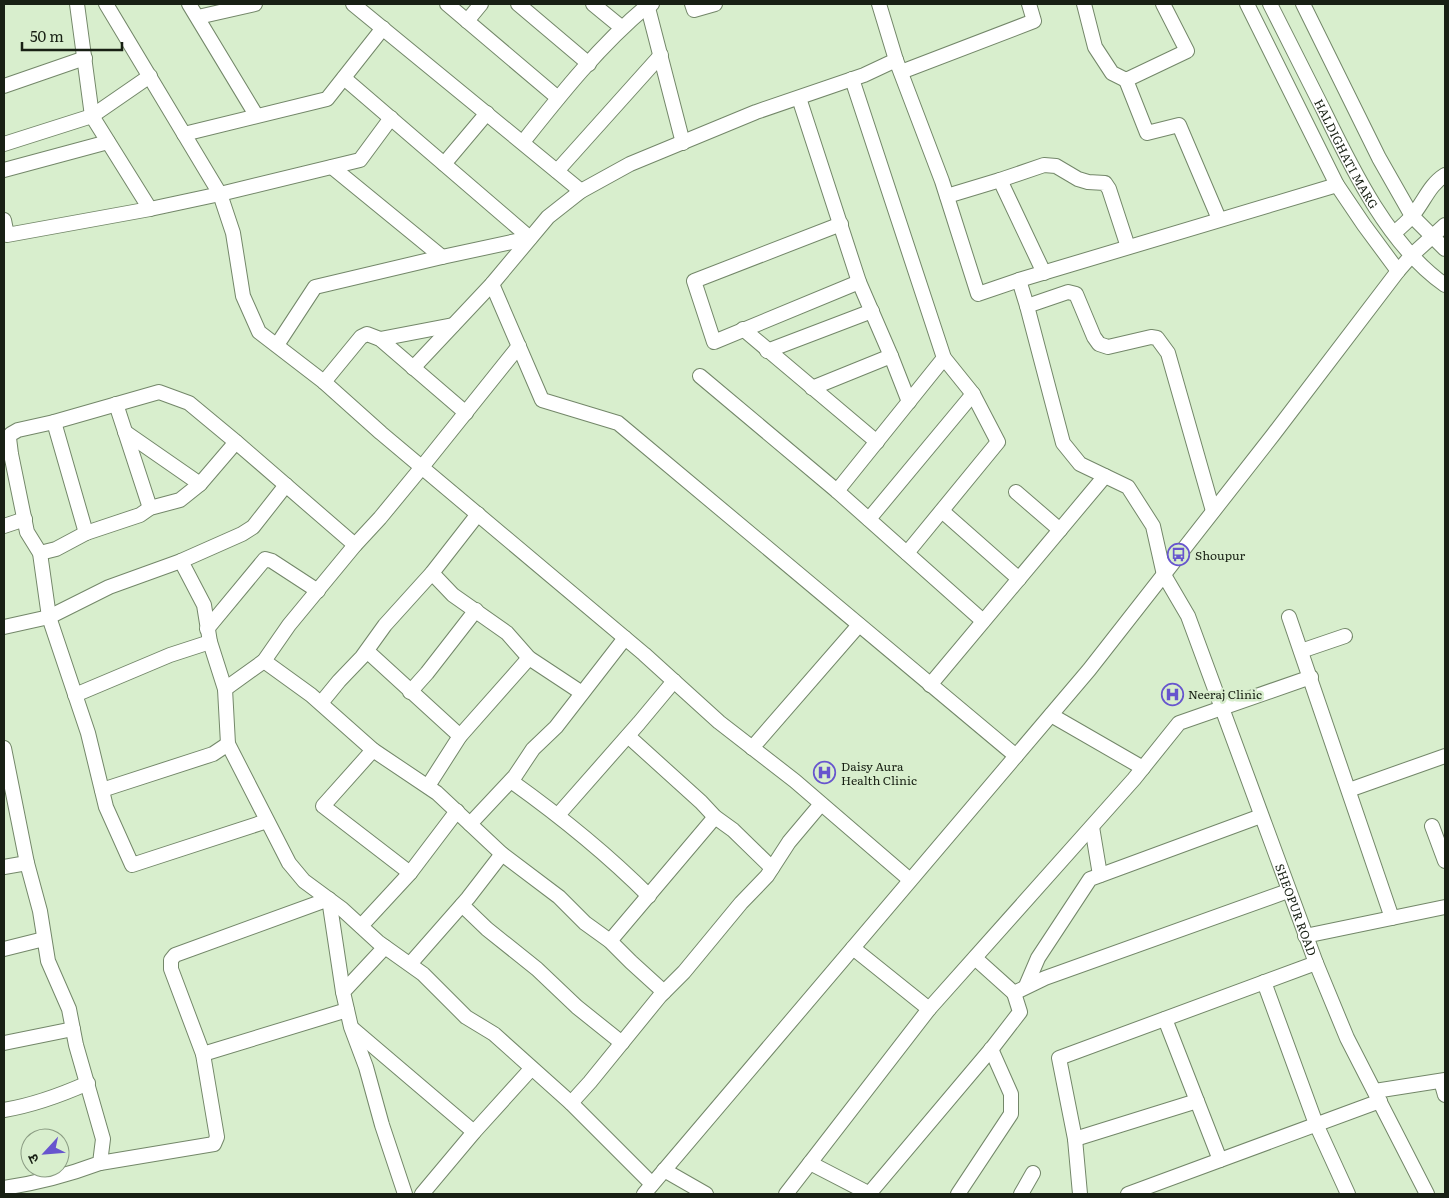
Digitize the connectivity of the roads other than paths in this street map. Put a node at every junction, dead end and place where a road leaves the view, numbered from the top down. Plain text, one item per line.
1 (77, 4) edge
2 (106, 4) edge
3 (189, 4) edge
4 (255, 4) edge
5 (353, 4) edge
6 (447, 4) edge
7 (481, 4) edge
8 (593, 4) edge
9 (649, 4) edge
10 (692, 4) edge
11 (715, 4) edge
12 (879, 4) edge
13 (1029, 4) edge
14 (1084, 4) edge
15 (1163, 4) edge
16 (1247, 4) edge
17 (1270, 4) edge
18 (1303, 4) edge
19 (527, 6) edge
20 (198, 18) junction
21 (467, 21) junction
22 (621, 27) junction
23 (383, 28) junction
24 (661, 55) junction
25 (85, 58) junction
26 (588, 64) junction
27 (898, 66) junction
28 (150, 76) junction
29 (344, 78) junction
30 (852, 78) junction
31 (1126, 80) junction
32 (4, 86) edge
33 (558, 98) junction
34 (800, 98) junction
35 (486, 113) junction
36 (92, 116) junction
37 (256, 116) junction
38 (391, 118) junction
39 (184, 134) junction
40 (108, 142) junction
41 (523, 142) junction
42 (683, 143) junction
43 (4, 144) edge
44 (444, 164) junction
45 (332, 167) junction
46 (4, 170) edge
47 (557, 171) junction
48 (1445, 175) edge
49 (1000, 180) junction
50 (1337, 184) junction
51 (581, 190) junction
52 (220, 194) junction
53 (947, 196) junction
54 (150, 209) junction
55 (1412, 216) junction
56 (4, 220) edge
57 (1219, 220) junction
58 (842, 224) junction
59 (1445, 225) edge
60 (1394, 233) junction
61 (6, 235) edge
62 (1432, 237) junction
63 (530, 238) junction
64 (1128, 247) junction
65 (1445, 249) edge
66 (1412, 254) junction
67 (442, 257) junction
68 (1398, 271) junction
69 (1044, 273) junction
70 (1019, 280) junction
71 (859, 282) junction
72 (492, 284) junction
73 (1445, 285) edge
74 (1027, 306) junction
75 (872, 311) junction
76 (453, 325) junction
77 (743, 329) junction
78 (380, 339) junction
79 (277, 346) junction
80 (519, 346) junction
81 (767, 351) junction
82 (891, 356) junction
83 (944, 358) junction
84 (413, 368) junction
85 (700, 376) dead end
86 (324, 382) junction
87 (812, 388) junction
88 (974, 394) junction
89 (909, 402) junction
90 (116, 404) junction
91 (466, 413) junction
92 (54, 422) junction
93 (125, 432) junction
94 (236, 442) junction
95 (877, 442) junction
96 (422, 467) junction
97 (1105, 476) junction
98 (200, 484) junction
99 (286, 485) junction
100 (836, 491) junction
101 (1016, 492) dead end
102 (150, 508) junction
103 (942, 511) junction
104 (1213, 511) junction
105 (478, 514) junction
106 (24, 519) junction
107 (868, 519) junction
108 (4, 526) edge
109 (1060, 530) junction
110 (86, 533) junction
111 (355, 545) junction
112 (40, 553) junction
113 (907, 553) junction
114 (181, 560) junction
115 (432, 573) junction
116 (1164, 575) junction
117 (1019, 579) junction
118 (318, 591) junction
119 (476, 610) junction
120 (49, 616) junction
121 (1289, 617) dead end
122 (983, 622) junction
123 (859, 624) junction
124 (4, 627) edge
125 (208, 636) junction
126 (1344, 636) dead end
127 (625, 638) junction
128 (367, 651) junction
129 (1301, 651) junction
130 (528, 658) junction
131 (264, 661) junction
132 (1310, 677) junction
133 (674, 681) junction
134 (930, 685) junction
135 (226, 689) junction
136 (410, 692) junction
137 (582, 693) junction
138 (75, 695) junction
139 (321, 703) junction
140 (1222, 708) junction
141 (1051, 715) junction
142 (460, 736) junction
143 (628, 736) junction
144 (228, 744) junction
145 (752, 748) junction
146 (4, 749) edge
147 (373, 750) junction
148 (1016, 756) junction
149 (1445, 756) edge
150 (1143, 768) junction
151 (511, 781) junction
152 (428, 786) junction
153 (102, 790) junction
154 (1349, 790) junction
155 (821, 804) junction
156 (456, 811) junction
157 (558, 815) junction
158 (1261, 816) junction
159 (715, 817) junction
160 (267, 821) junction
161 (470, 824) junction
162 (1092, 826) junction
163 (1432, 826) dead end
164 (502, 854) junction
165 (1445, 861) edge
166 (27, 863) junction
167 (4, 867) edge
168 (772, 868) junction
169 (410, 873) junction
170 (1100, 875) junction
171 (910, 880) junction
172 (1288, 891) junction
173 (649, 896) junction
174 (329, 899) junction
175 (462, 905) junction
176 (1445, 907) edge
177 (1392, 918) junction
178 (361, 926) junction
179 (1305, 936) junction
180 (44, 939) junction
181 (610, 941) junction
182 (385, 946) junction
183 (853, 948) junction
184 (4, 950) edge
185 (974, 958) junction
186 (1316, 963) junction
187 (410, 964) junction
188 (1264, 982) junction
189 (1026, 986) junction
190 (342, 992) junction
191 (664, 992) junction
192 (1014, 993) junction
193 (929, 1009) junction
194 (347, 1010) junction
195 (1165, 1019) junction
196 (351, 1027) junction
197 (73, 1029) junction
198 (4, 1043) edge
199 (622, 1043) junction
200 (991, 1049) junction
201 (203, 1054) junction
202 (531, 1069) junction
203 (1443, 1081) edge
204 (88, 1083) junction
205 (1377, 1096) junction
206 (1445, 1096) edge
207 (1196, 1101) junction
208 (571, 1103) junction
209 (4, 1110) edge
210 (1316, 1124) junction
211 (474, 1132) junction
212 (1075, 1139) junction
213 (1220, 1160) junction
214 (810, 1162) junction
215 (100, 1163) junction
216 (664, 1170) junction
217 (1033, 1173) dead end
218 (4, 1188) edge
219 (648, 1189) edge
220 (405, 1194) edge
221 (422, 1194) edge
222 (706, 1194) edge
223 (786, 1194) edge
224 (870, 1194) edge
225 (958, 1194) edge
226 (1021, 1194) edge
227 (1080, 1194) edge
228 (1128, 1194) edge
229 (1348, 1194) edge
230 (1428, 1194) edge

1 - 25 street
2 - 28 street
3 - 20 street
4 - 20 street
5 - 23 street
6 - 21 street
7 - 21 street
8 - 22 street
9 - 22 street
9 - 24 street
10 - 11 street
12 - 27 street
13 - 27 street
14 - 31 street
15 - 31 street
16 - 50 street
17 - 60 street, HALDIGHATI MARG
18 - 55 street, HALDIGHATI MARG
19 - 26 street
20 - 37 street
21 - 33 street
22 - 26 street
23 - 29 street
23 - 35 street
24 - 42 street
24 - 47 street
25 - 32 street
25 - 36 street
26 - 33 street
27 - 30 street
27 - 53 street
28 - 36 street
28 - 39 street
29 - 37 street
29 - 38 street
30 - 34 street
30 - 83 street
31 - 57 street
33 - 41 street
34 - 42 street
34 - 58 street
35 - 41 street
35 - 44 street
36 - 40 street
36 - 43 street
37 - 39 street
38 - 44 street
38 - 45 street
39 - 52 street
40 - 46 street
40 - 54 street
41 - 47 street
42 - 51 street
44 - 63 street
45 - 52 street
45 - 67 street
47 - 51 street
48 - 55 street
49 - 53 street
49 - 64 street
49 - 69 street
50 - 57 street
50 - 68 street
51 - 63 street
52 - 54 street
52 - 79 street
53 - 70 street
54 - 61 street
55 - 60 street
55 - 62 street, HALDIGHATI MARG
56 - 61 street
57 - 64 street
58 - 71 street
58 - 77 street
59 - 62 street
60 - 66 street, HALDIGHATI MARG
62 - 65 street, HALDIGHATI MARG
62 - 66 street
63 - 67 street
63 - 72 street
64 - 69 street
66 - 68 street
66 - 73 street, HALDIGHATI MARG
67 - 79 street
68 - 104 street
69 - 70 street
70 - 74 street, SHEOPUR ROAD
71 - 75 street
71 - 77 street
72 - 76 street
72 - 80 street
74 - 97 street, SHEOPUR ROAD
74 - 104 street
75 - 81 street
75 - 82 street
76 - 78 street
76 - 84 street
77 - 81 street
78 - 84 street
78 - 86 street
79 - 86 street
80 - 91 street
80 - 123 street
81 - 87 street
82 - 87 street
82 - 89 street
83 - 88 street
83 - 89 street
84 - 91 street
85 - 100 street
86 - 96 street
87 - 95 street
88 - 103 street
88 - 107 street
89 - 95 street
90 - 92 street
90 - 93 street
90 - 94 street
91 - 96 street
92 - 106 street
92 - 110 street
93 - 98 street
93 - 102 street
94 - 98 street
94 - 99 street
95 - 100 street
96 - 105 street
96 - 111 street
97 - 109 street
97 - 116 street, SHEOPUR ROAD
98 - 102 street
99 - 111 street
99 - 114 street
100 - 107 street
101 - 109 street
102 - 110 street
103 - 113 street
103 - 117 street
104 - 116 street
105 - 115 street
105 - 127 street
106 - 108 street
106 - 112 street
107 - 113 street
109 - 117 street
110 - 112 street
111 - 118 street
112 - 120 street
113 - 122 street
114 - 120 street
114 - 125 street
115 - 119 street
115 - 128 street
116 - 140 street, SHEOPUR ROAD
116 - 141 street
117 - 122 street
118 - 125 street
118 - 131 street
119 - 130 street
119 - 136 street
120 - 124 street
120 - 138 street
121 - 129 street
122 - 134 street
123 - 134 street
123 - 145 street
125 - 135 street
125 - 138 street
126 - 129 street
127 - 133 street
127 - 137 street
128 - 136 street
128 - 139 street
129 - 132 street
130 - 137 street
130 - 142 street
131 - 135 street
131 - 139 street
132 - 140 street
132 - 154 street
133 - 143 street
133 - 145 street
134 - 148 street
135 - 144 street
136 - 142 street
137 - 151 street
138 - 153 street
139 - 147 street
140 - 150 street
140 - 158 street, SHEOPUR ROAD
141 - 148 street
141 - 150 street
142 - 152 street
143 - 157 street
143 - 159 street
144 - 153 street
144 - 160 street
145 - 155 street
146 - 166 street
147 - 152 street
147 - 169 street
148 - 171 street
149 - 154 street
150 - 162 street
151 - 157 street
151 - 161 street
152 - 156 street
153 - 160 street
154 - 177 street
155 - 168 street
155 - 171 street
156 - 161 street
156 - 169 street
157 - 173 street
158 - 170 street
158 - 172 street, SHEOPUR ROAD
159 - 168 street
159 - 173 street
160 - 174 street
161 - 164 street
162 - 170 street
162 - 185 street
163 - 165 street
164 - 175 street
164 - 181 street
166 - 167 street
166 - 180 street
168 - 191 street
169 - 178 street
170 - 189 street
171 - 183 street
172 - 179 street, SHEOPUR ROAD
172 - 189 street
173 - 181 street
174 - 178 street
174 - 190 street
174 - 201 street
175 - 187 street
175 - 199 street
176 - 177 street
177 - 179 street
178 - 182 street
179 - 186 street, SHEOPUR ROAD
180 - 184 street
180 - 197 street
181 - 191 street
182 - 187 street
182 - 190 street
183 - 193 street
183 - 216 street
185 - 192 street
185 - 193 street
186 - 188 street
186 - 205 street, SHEOPUR ROAD
187 - 202 street
188 - 195 street
188 - 210 street
189 - 192 street
190 - 194 street
191 - 199 street
192 - 200 street
193 - 214 street
194 - 196 street
194 - 201 street
195 - 207 street
195 - 212 street
196 - 211 street
196 - 220 street
197 - 198 street
197 - 204 street
199 - 208 street
200 - 224 street
200 - 225 street
201 - 215 street
202 - 208 street
202 - 211 street
203 - 205 street
203 - 206 street
204 - 209 street
204 - 215 street
205 - 210 street
205 - 230 street, SHEOPUR ROAD
207 - 212 street
207 - 213 street
208 - 219 street
210 - 213 street
210 - 229 street
211 - 221 street
212 - 227 street
213 - 228 street
214 - 223 street
214 - 224 street
215 - 218 street
216 - 219 street
216 - 222 street
217 - 226 street

